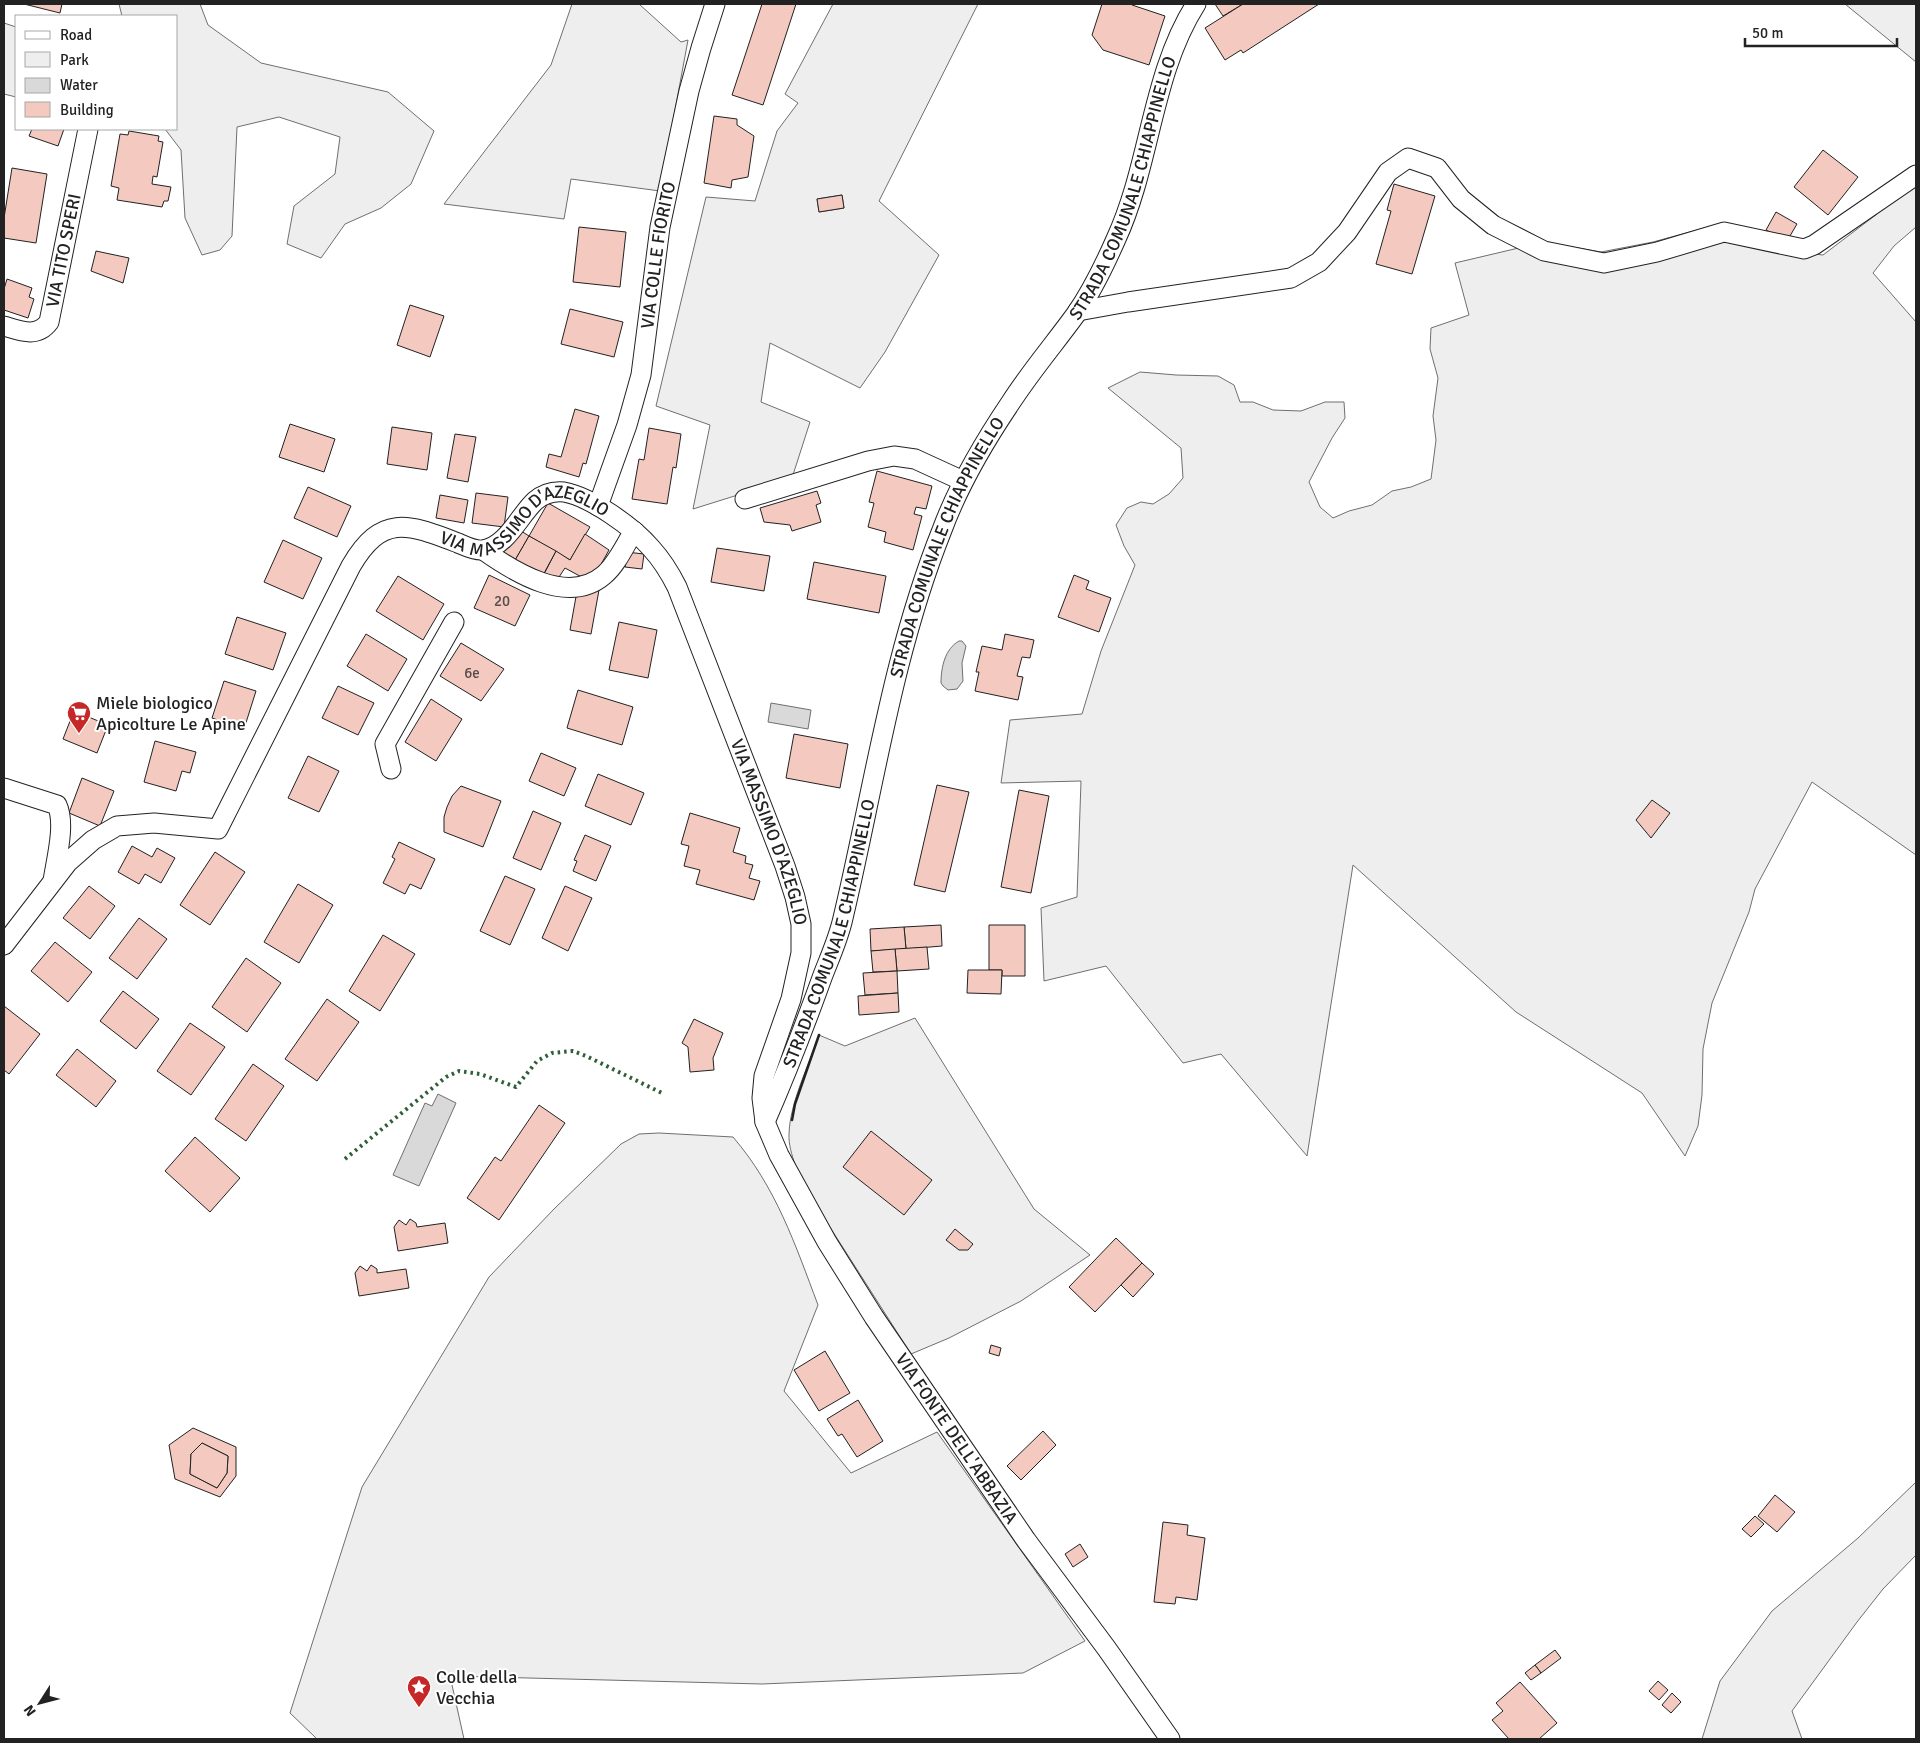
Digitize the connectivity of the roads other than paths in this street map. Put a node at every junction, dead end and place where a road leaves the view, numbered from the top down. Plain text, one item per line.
1 (716, 4) edge
2 (1196, 4) edge
3 (88, 130) edge
4 (1916, 175) edge
5 (1078, 311) junction
6 (4, 326) edge
7 (963, 481) junction
8 (745, 499) dead end
9 (598, 506) junction
10 (634, 531) junction
11 (483, 550) junction
12 (454, 622) dead end
13 (391, 770) dead end
14 (4, 788) edge
15 (52, 882) junction
16 (4, 946) edge
17 (765, 1122) junction
18 (1170, 1739) edge

1 - 9 street, VIA COLLE FIORITO
2 - 5 street, STRADA COMUNALE CHIAPPINELLO
3 - 6 street, VIA TITO SPERI
4 - 5 street
5 - 7 street, STRADA COMUNALE CHIAPPINELLO
7 - 8 street
7 - 17 street, STRADA COMUNALE CHIAPPINELLO
9 - 10 street, VIA MASSIMO D'AZEGLIO
9 - 11 street, VIA MASSIMO D'AZEGLIO
10 - 11 street
10 - 17 street, VIA MASSIMO D'AZEGLIO
11 - 15 street, VIA MASSIMO D'AZEGLIO
12 - 13 street
14 - 15 street
15 - 16 street, VIA MASSIMO D'AZEGLIO
17 - 18 street, VIA FONTE DELL'ABBAZIA

